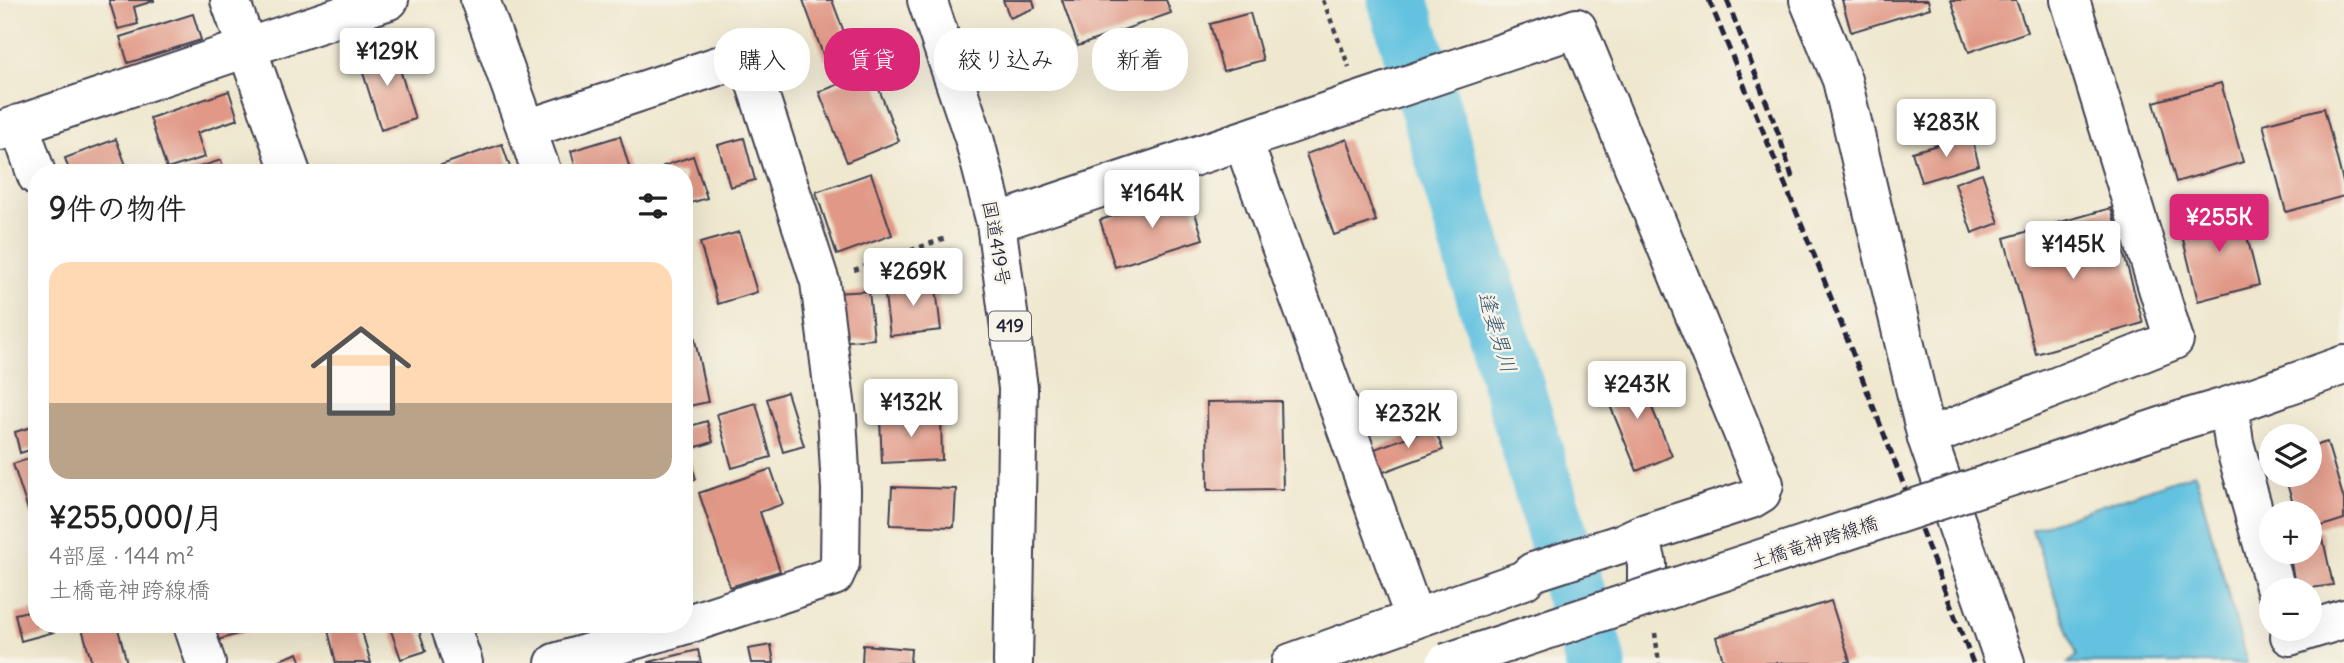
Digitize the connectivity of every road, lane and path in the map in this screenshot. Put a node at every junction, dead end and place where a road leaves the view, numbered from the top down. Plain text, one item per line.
1 (230, 0) edge
2 (388, 0) edge
3 (480, 0) edge
4 (927, 0) edge
5 (1324, 0) edge
6 (1809, 0) edge
7 (2070, 0) edge
8 (247, 48) junction
9 (1361, 101) junction
10 (9, 128) edge
11 (527, 129) junction
12 (1243, 141) junction
13 (30, 164) edge
14 (288, 164) edge
15 (539, 164) edge
16 (996, 223) junction
17 (946, 238) dead end
18 (820, 282) junction
19 (2344, 365) edge
20 (2229, 406) junction
21 (1927, 439) junction
22 (1631, 539) junction
23 (2273, 578) edge
24 (1647, 581) dead end
25 (693, 606) edge
26 (1415, 619) junction
27 (2344, 619) edge
28 (196, 633) edge
29 (453, 633) edge
30 (627, 633) edge
31 (2291, 642) edge
32 (206, 663) edge
33 (463, 663) edge
34 (555, 663) edge
35 (1013, 663) edge
36 (1291, 663) edge
37 (1446, 663) edge
38 (2005, 663) edge

1 - 8 main road
2 - 8 main road
3 - 11 main road
4 - 16 main road, 国道419号 / 419
5 - 9 path
6 - 21 main road
7 - 21 main road
8 - 10 main road
8 - 14 main road
9 - 12 main road
9 - 22 main road
10 - 13 main road
11 - 15 main road
11 - 18 main road
12 - 16 main road
12 - 26 main road
16 - 35 main road, 国道419号 / 419
17 - 18 path
18 - 25 main road
19 - 20 main road, 土橋竜神跨線橋
20 - 23 main road
20 - 37 main road, 土橋竜神跨線橋, bridge
21 - 38 main road
22 - 24 main road
22 - 26 main road
26 - 36 main road
27 - 31 main road
28 - 32 main road
29 - 33 main road
30 - 34 main road

